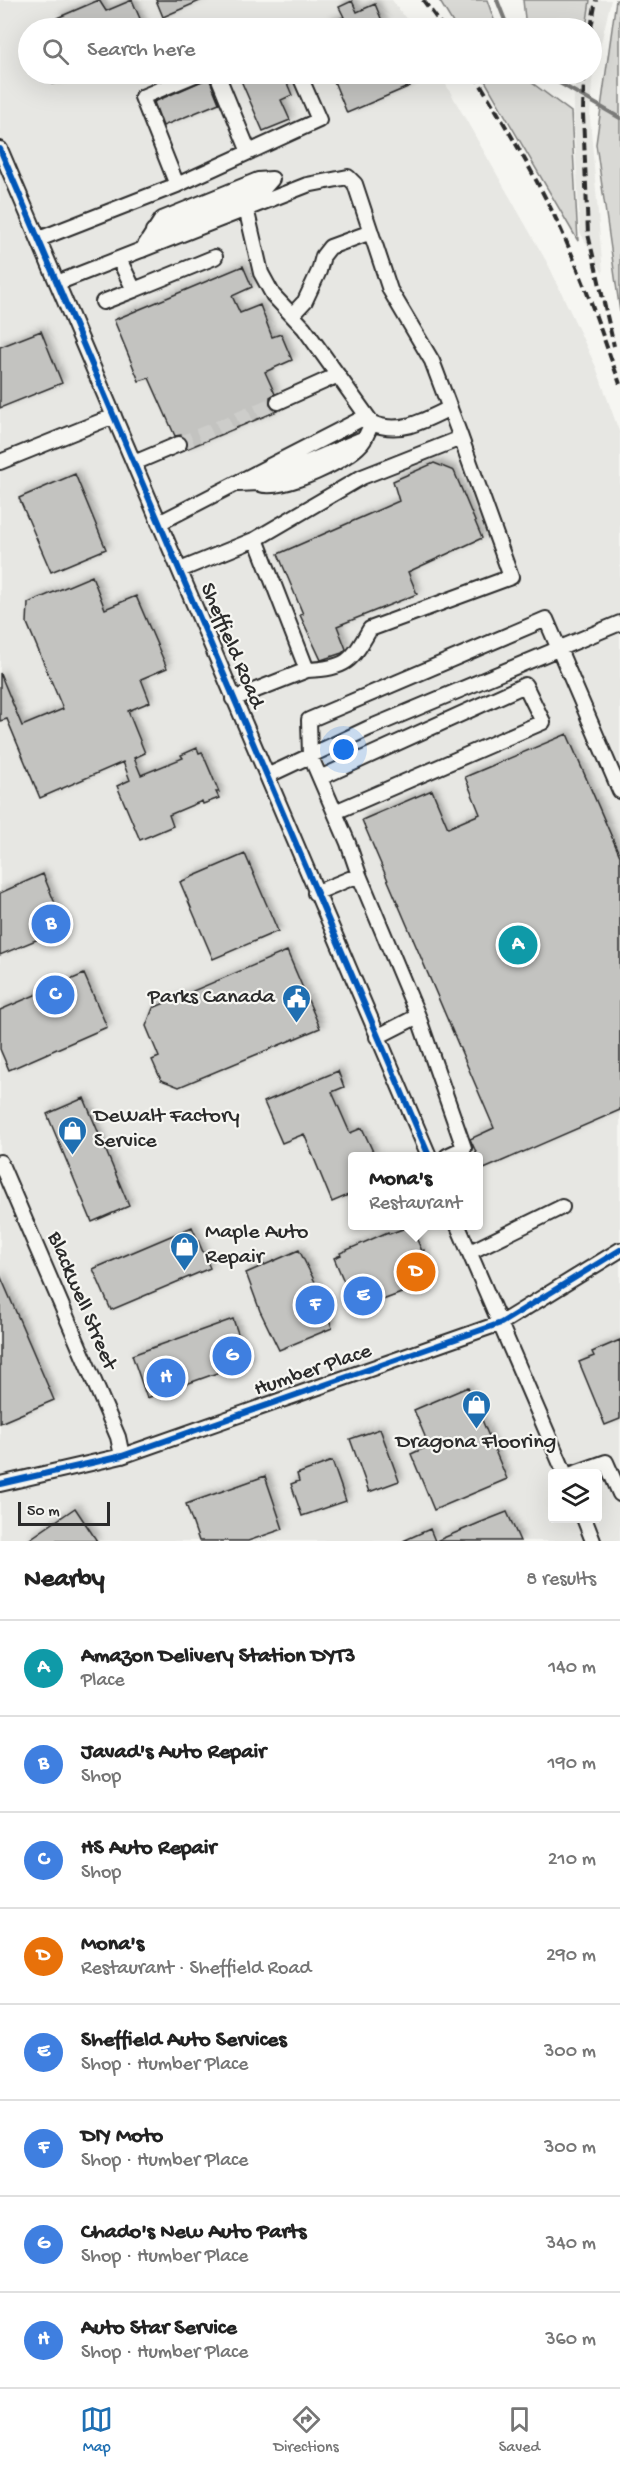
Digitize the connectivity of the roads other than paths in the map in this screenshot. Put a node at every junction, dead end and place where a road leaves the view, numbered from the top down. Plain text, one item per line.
1 (173, 84) edge
2 (221, 84) edge
3 (303, 84) edge
4 (0, 149) edge
5 (249, 152) junction
6 (177, 185) junction
7 (307, 185) junction
8 (246, 208) junction
9 (371, 232) junction
10 (39, 239) junction
11 (142, 250) junction
12 (215, 257) dead end
13 (119, 259) junction
14 (57, 283) junction
15 (134, 290) junction
16 (103, 302) dead end
17 (292, 315) junction
18 (338, 375) junction
19 (278, 402) tunnel mouth
20 (450, 408) junction
21 (114, 416) junction
22 (369, 420) junction
23 (461, 438) junction
24 (179, 444) tunnel mouth
25 (0, 462) edge
26 (134, 464) junction
27 (232, 484) junction
28 (159, 523) junction
29 (256, 539) junction
30 (180, 570) junction
31 (620, 623) edge
32 (560, 647) junction
33 (307, 670) junction
34 (233, 699) junction
35 (310, 755) junction
36 (267, 776) junction
37 (321, 777) junction
38 (620, 791) edge
39 (335, 812) junction
40 (359, 875) junction
41 (315, 893) junction
42 (418, 1016) junction
43 (377, 1037) junction
44 (427, 1152) edge
45 (456, 1152) edge
46 (0, 1162) edge
47 (562, 1207) dead end
48 (460, 1230) edge
49 (620, 1251) edge
50 (470, 1252) junction
51 (501, 1323) junction
52 (122, 1456) junction
53 (563, 1469) edge
54 (584, 1469) edge
55 (0, 1485) edge
56 (620, 1494) edge
57 (586, 1523) edge
58 (593, 1541) edge

1 - 6 street
2 - 5 street
3 - 5 street
4 - 10 street, Sheffield Road
5 - 6 street
6 - 10 street
7 - 8 street
7 - 9 street
7 - 11 street
8 - 11 street
8 - 17 street
9 - 17 street
9 - 20 street
10 - 14 street, Sheffield Road
11 - 13 street
12 - 15 street
13 - 14 street
13 - 15 street
14 - 21 street, Sheffield Road
15 - 16 street
17 - 18 street
18 - 19 street
18 - 22 street
20 - 22 street
20 - 23 street
21 - 25 street
21 - 26 street, Sheffield Road
22 - 27 street
22 - 27 street
23 - 29 street
23 - 33 street
24 - 26 street
26 - 28 street, Sheffield Road
27 - 28 street
28 - 30 street, Sheffield Road
29 - 30 street
29 - 33 street
30 - 34 street, Sheffield Road
31 - 32 street
32 - 35 street
32 - 35 street
32 - 38 street
33 - 34 street
34 - 36 street, Sheffield Road
35 - 36 street
35 - 37 street
36 - 41 street, Sheffield Road
37 - 39 street
37 - 39 street
39 - 40 street
40 - 41 street
40 - 42 street
41 - 43 street, Sheffield Road
42 - 43 street
42 - 45 street
43 - 44 street, Sheffield Road
46 - 52 street, Blackwell Street
47 - 50 street
48 - 50 street
49 - 51 street, Humber Place
50 - 51 street
51 - 52 street, Humber Place
51 - 53 street
52 - 55 street, Humber Place
54 - 56 street
57 - 58 street

